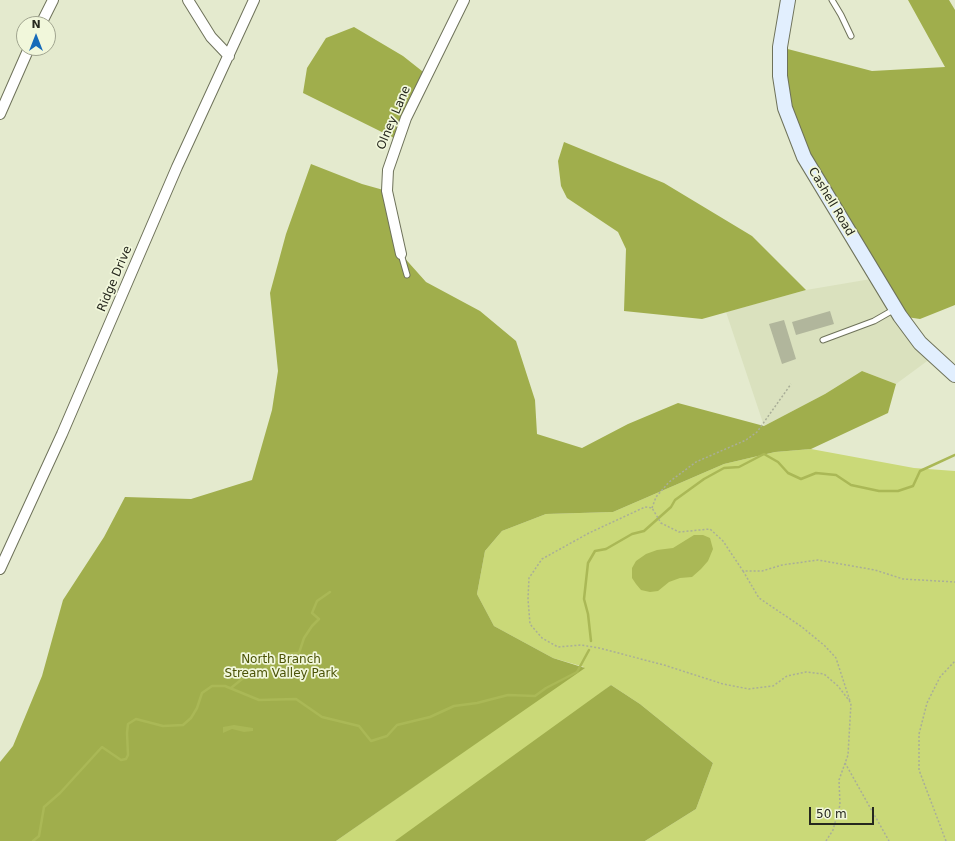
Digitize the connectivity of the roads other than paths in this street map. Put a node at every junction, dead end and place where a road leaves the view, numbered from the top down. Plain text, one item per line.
1 (53, 0) edge
2 (188, 0) edge
3 (254, 0) edge
4 (464, 0) edge
5 (788, 0) edge
6 (832, 0) edge
7 (45, 16) edge
8 (852, 36) dead end
9 (25, 56) edge
10 (229, 56) junction
11 (0, 114) edge
12 (401, 254) joint
13 (407, 275) dead end
14 (896, 309) junction
15 (822, 340) dead end
16 (955, 375) edge
17 (0, 569) edge

1 - 7 street
2 - 10 street
3 - 10 street, Ridge Drive
4 - 12 street, Olney Lane
5 - 14 street, Cashell Road
6 - 8 lane
9 - 11 street
10 - 17 street, Ridge Drive
12 - 13 lane
14 - 15 lane
14 - 16 street, Cashell Road

